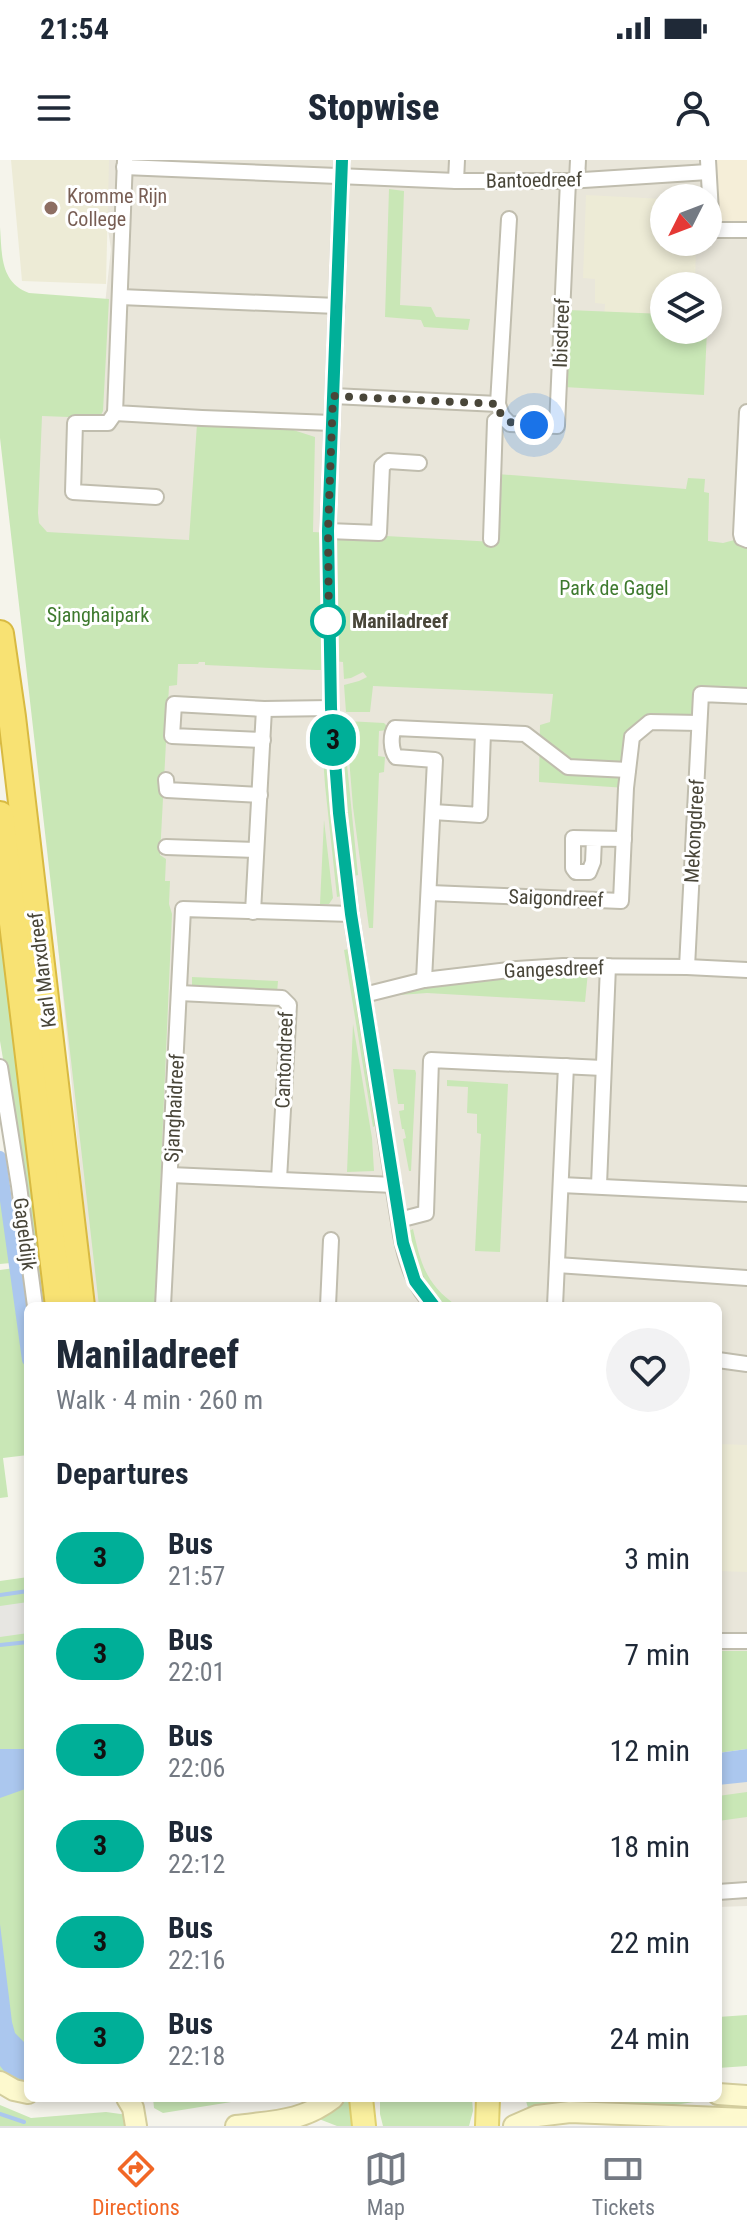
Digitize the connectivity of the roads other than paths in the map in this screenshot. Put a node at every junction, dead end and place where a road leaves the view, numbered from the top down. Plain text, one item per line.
1 (342, 160) edge
2 (457, 160) edge
3 (578, 160) edge
4 (125, 163) edge
5 (708, 166) edge
6 (343, 176) junction
7 (573, 180) junction
8 (456, 181) junction
9 (509, 219) dead end
10 (747, 230) edge
11 (120, 297) junction
12 (337, 306) junction
13 (333, 396) junction
14 (115, 408) junction
15 (500, 410) junction
16 (747, 412) edge
17 (332, 423) junction
18 (419, 463) dead end
19 (156, 497) dead end
20 (328, 531) junction
21 (491, 539) dead end
22 (745, 539) edge
23 (0, 634) edge
24 (747, 696) edge
25 (331, 708) junction
26 (264, 709) junction
27 (699, 723) junction
28 (483, 733) junction
29 (263, 740) junction
30 (628, 770) junction
31 (166, 780) dead end
32 (260, 795) junction
33 (433, 812) junction
34 (0, 815) edge
35 (594, 839) dead end
36 (624, 839) junction
37 (166, 847) dead end
38 (256, 850) junction
39 (430, 893) junction
40 (253, 912) junction
41 (351, 914) junction
42 (608, 966) junction
43 (687, 967) junction
44 (747, 970) edge
45 (424, 980) junction
46 (179, 993) junction
47 (364, 995) junction
48 (566, 1066) junction
49 (0, 1067) edge
50 (603, 1068) junction
51 (170, 1175) junction
52 (279, 1179) junction
53 (394, 1185) junction
54 (561, 1185) junction
55 (599, 1185) junction
56 (747, 1194) edge
57 (399, 1220) junction
58 (331, 1240) dead end
59 (557, 1265) junction
60 (747, 1278) edge
61 (34, 1302) edge
62 (59, 1302) edge
63 (81, 1302) edge
64 (163, 1302) edge
65 (328, 1302) edge
66 (431, 1302) edge
67 (555, 1302) edge
68 (722, 1361) edge
69 (747, 1364) edge
70 (722, 1641) edge
71 (747, 1641) edge
72 (747, 1890) edge
73 (722, 1892) edge
74 (0, 2082) edge
75 (24, 2092) edge
76 (722, 2094) edge
77 (747, 2096) edge
78 (129, 2102) edge
79 (327, 2102) edge
80 (361, 2102) edge
81 (488, 2102) edge
82 (298, 2118) junction
83 (747, 2119) edge
84 (136, 2126) edge
85 (236, 2126) edge
86 (324, 2126) edge
87 (364, 2126) edge
88 (487, 2126) edge
89 (514, 2126) edge

1 - 6 street
2 - 8 street
3 - 7 street
4 - 6 street, Bantoedreef
4 - 11 street
5 - 7 street, Bantoedreef
5 - 10 street
6 - 8 street, Bantoedreef
6 - 12 street
7 - 8 street, Bantoedreef
7 - 15 street, Ibisdreef
9 - 15 street
11 - 12 street
11 - 14 street
12 - 13 street
13 - 15 street
13 - 17 street
14 - 17 street
14 - 19 street
15 - 21 street
16 - 22 street
17 - 20 street
18 - 20 street
20 - 25 street
23 - 63 highway, Karl Marxdreef
24 - 27 street, Mekongdreef
25 - 26 street
25 - 41 street
26 - 29 street
26 - 29 street
27 - 30 street, Saigondreef
27 - 43 street, Mekongdreef
28 - 30 street
28 - 33 street
28 - 33 street
29 - 32 street
30 - 36 street, Saigondreef
31 - 32 street
32 - 38 street
33 - 39 street
34 - 62 highway, Karl Marxdreef
35 - 36 street
36 - 39 street, Saigondreef
37 - 38 street
38 - 40 street
39 - 45 street
40 - 41 street
40 - 46 street, Sjanghaidreef
41 - 47 street
42 - 43 street, Gangesdreef
42 - 45 street, Gangesdreef
42 - 50 street
43 - 44 street, Gangesdreef
45 - 47 street, Gangesdreef
46 - 51 street, Sjanghaidreef
46 - 52 street, Cantondreef
47 - 53 street
48 - 50 street
48 - 54 street
48 - 57 street
49 - 61 street, Gageldijk
50 - 55 street
51 - 52 street
51 - 64 street, Sjanghaidreef
52 - 53 street
53 - 57 street
54 - 55 street
54 - 59 street
55 - 56 street
57 - 66 street
58 - 65 street
59 - 60 street
59 - 67 street
68 - 69 street
70 - 71 street
72 - 73 street
74 - 75 main road
76 - 77 main road
78 - 84 main road
79 - 82 main road
80 - 87 main road
81 - 88 main road
82 - 85 main road
82 - 86 main road
83 - 89 main road

